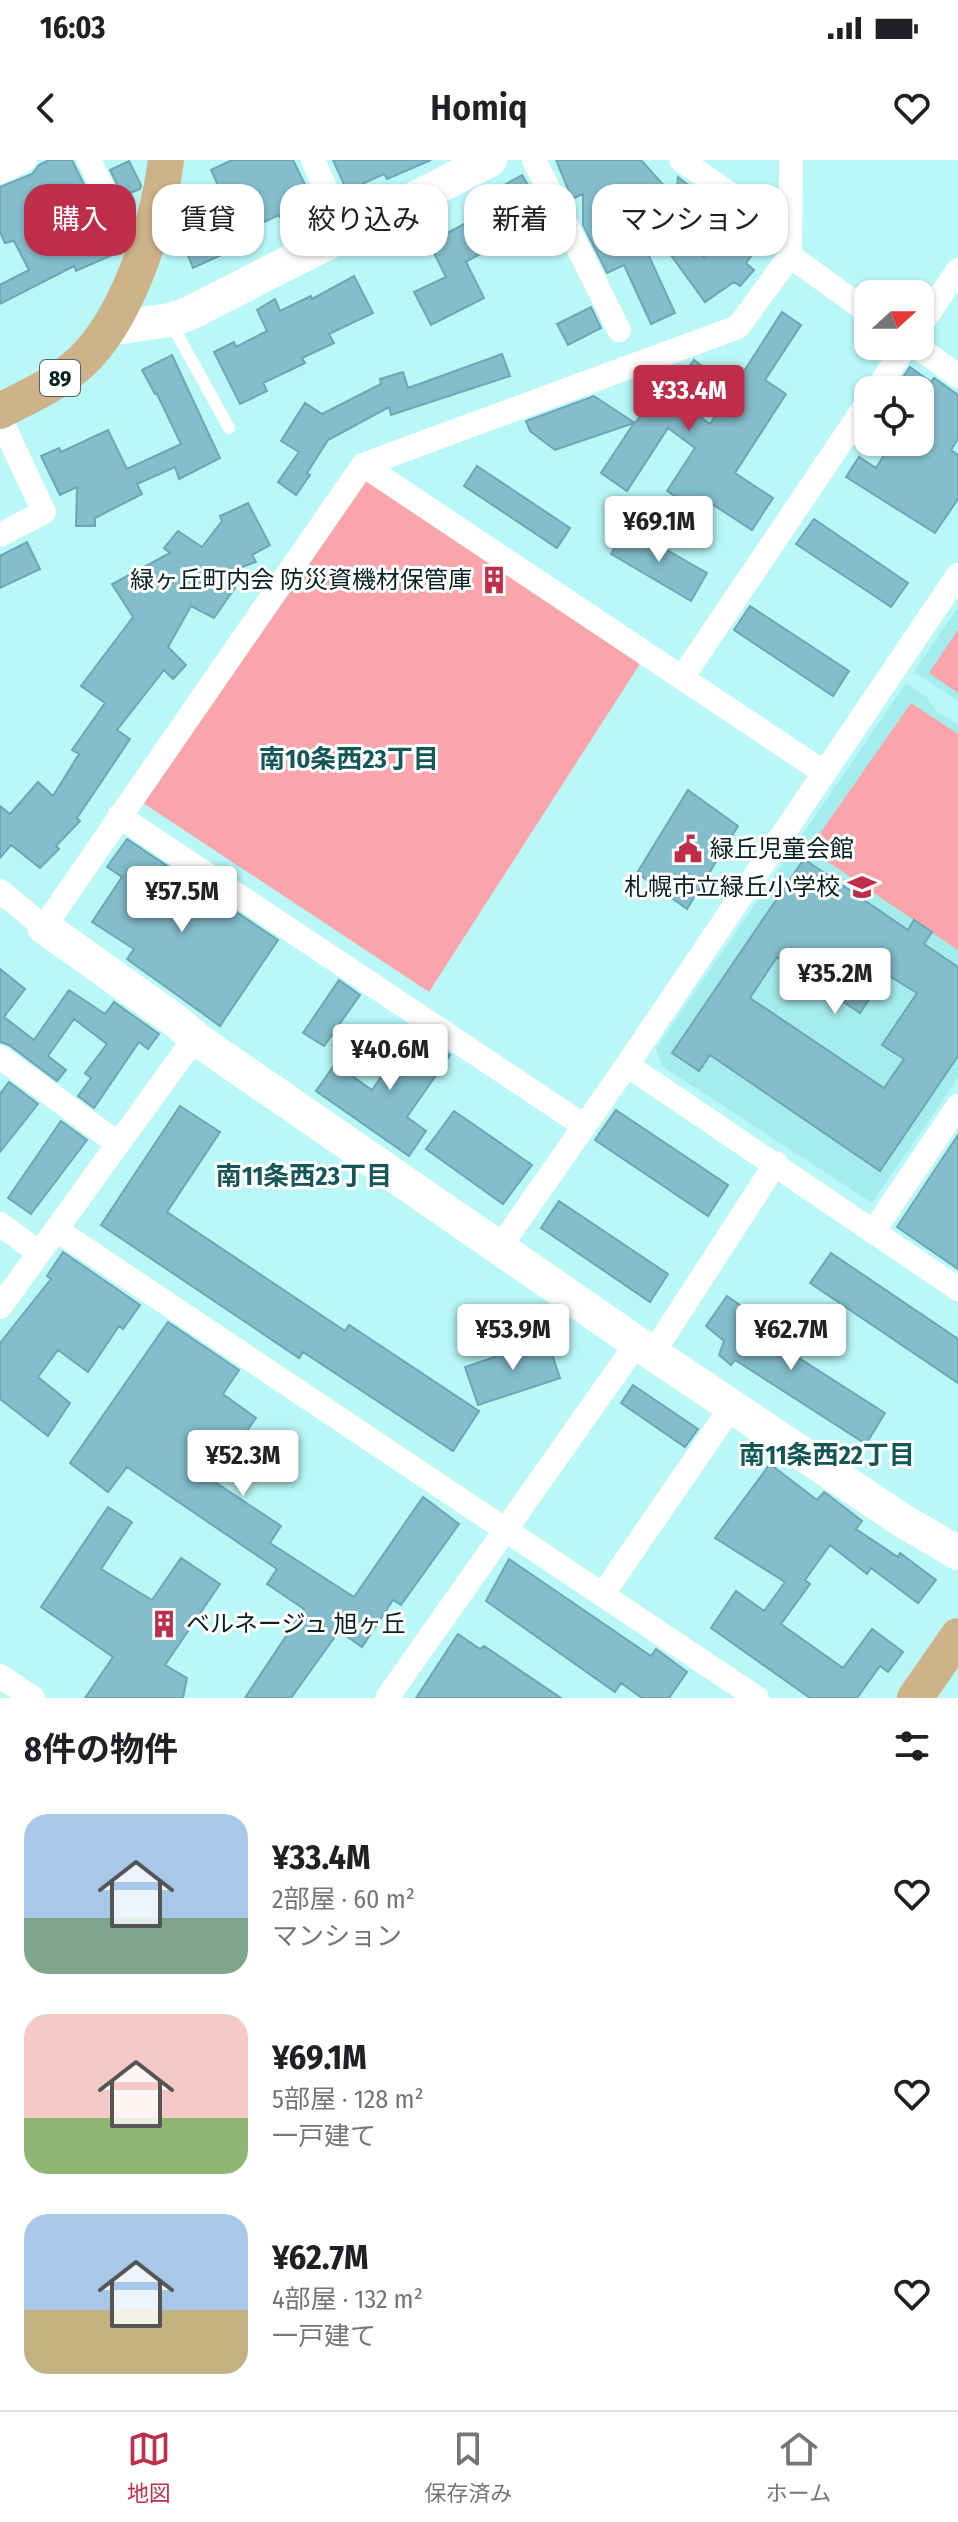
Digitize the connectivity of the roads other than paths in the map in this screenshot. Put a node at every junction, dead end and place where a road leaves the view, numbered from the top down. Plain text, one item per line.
1 (25, 160) edge
2 (89, 160) edge
3 (166, 160) edge
4 (313, 160) edge
5 (490, 160) edge
6 (534, 160) edge
7 (681, 160) edge
8 (791, 160) edge
9 (0, 172) edge
10 (324, 184) edge
11 (442, 184) edge
12 (790, 246) junction
13 (146, 251) junction
14 (300, 256) edge
15 (958, 270) edge
16 (854, 300) edge
17 (934, 305) edge
18 (170, 320) junction
19 (108, 329) junction
20 (619, 330) dead end
21 (934, 359) edge
22 (958, 376) edge
23 (0, 411) edge
24 (0, 418) edge
25 (854, 423) edge
26 (229, 428) dead end
27 (363, 465) junction
28 (0, 535) edge
29 (958, 575) edge
30 (682, 678) junction
31 (823, 772) junction
32 (119, 816) junction
33 (0, 891) edge
34 (44, 927) junction
35 (198, 1040) junction
36 (0, 1057) edge
37 (627, 1065) junction
38 (958, 1106) edge
39 (583, 1125) junction
40 (117, 1143) junction
41 (776, 1163) junction
42 (0, 1224) edge
43 (57, 1230) junction
44 (873, 1232) junction
45 (500, 1247) junction
46 (39, 1253) junction
47 (958, 1289) edge
48 (0, 1307) edge
49 (645, 1348) junction
50 (732, 1406) junction
51 (506, 1530) junction
52 (958, 1553) edge
53 (603, 1594) junction
54 (958, 1636) edge
55 (0, 1676) edge
56 (33, 1698) edge
57 (387, 1698) edge
58 (757, 1698) edge
59 (915, 1698) edge

1 - 9 street
2 - 13 street
3 - 13 main road, 89
4 - 10 street
5 - 11 street
6 - 20 street
7 - 12 street
8 - 12 street
12 - 16 street
12 - 27 street
13 - 19 main road, 89
14 - 18 street
15 - 17 street
18 - 19 street
18 - 26 lane
19 - 23 main road, 89
21 - 22 street
24 - 28 street
25 - 30 street
27 - 30 street
27 - 32 street
29 - 31 street
30 - 31 street
31 - 37 street
32 - 34 street
32 - 39 street
33 - 34 street
34 - 35 street
35 - 40 street
35 - 45 street
36 - 40 street
37 - 39 street
37 - 41 street
38 - 44 street
39 - 45 street
40 - 43 street
41 - 44 street
41 - 49 street
42 - 46 street
43 - 46 street
43 - 51 street
44 - 47 street
45 - 49 street
46 - 48 street
49 - 50 street
49 - 51 street
50 - 52 street
50 - 53 street
51 - 53 street
51 - 57 street
53 - 58 street
54 - 59 main road
55 - 56 street

